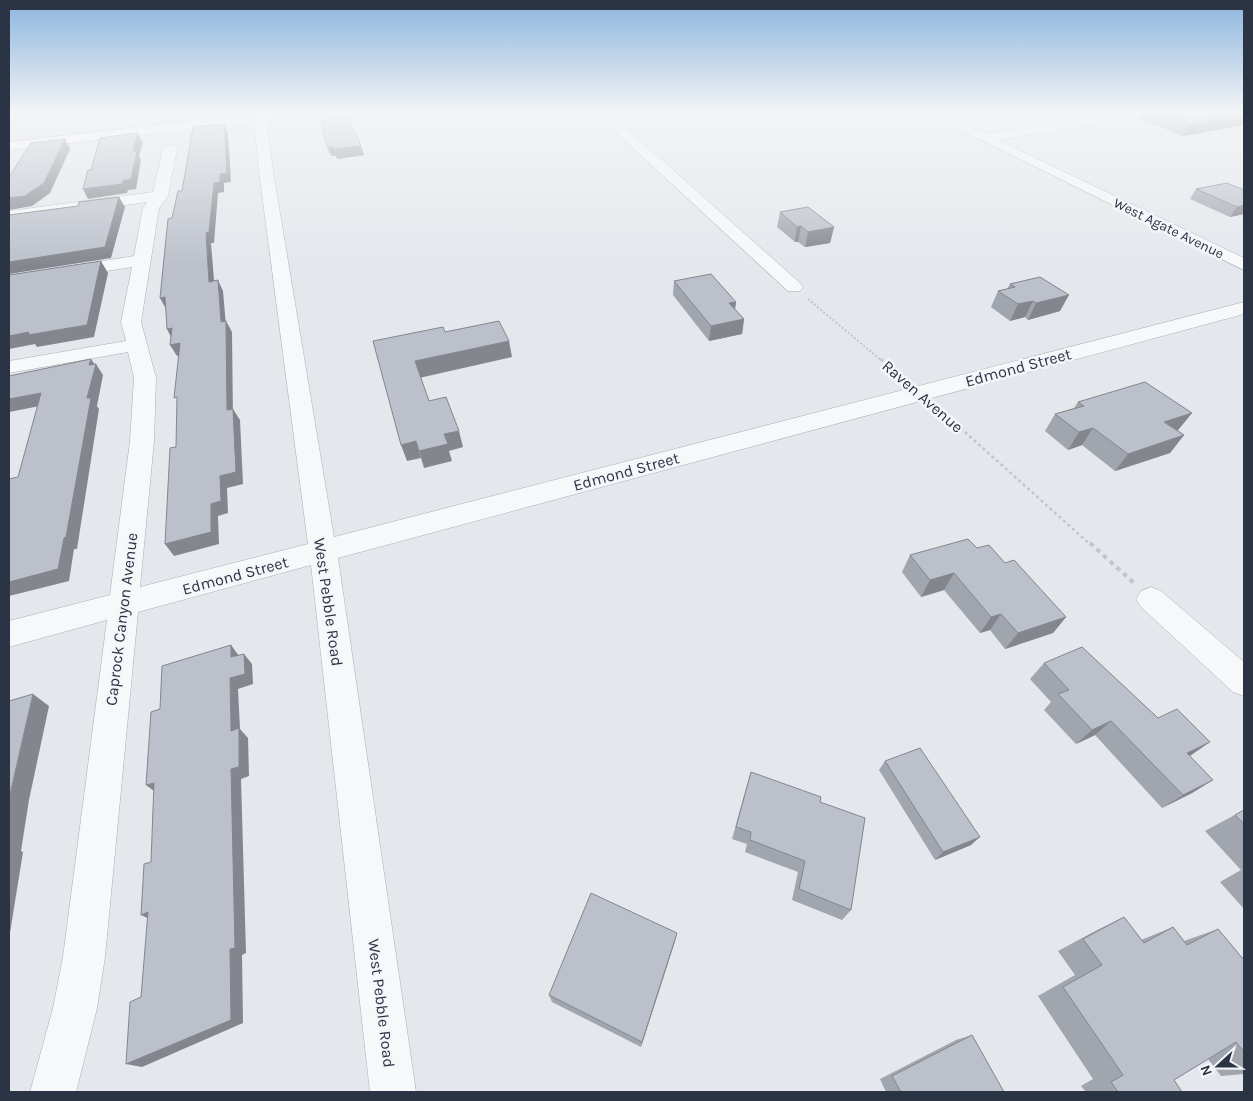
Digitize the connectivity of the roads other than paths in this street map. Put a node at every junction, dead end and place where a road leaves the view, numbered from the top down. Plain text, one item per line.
1 (167, 163) edge
2 (265, 163) edge
3 (657, 163) edge
4 (1036, 163) edge
5 (160, 196) junction
6 (9, 216) edge
7 (142, 260) junction
8 (1244, 265) edge
9 (9, 280) edge
10 (794, 287) road end
11 (1244, 308) edge
12 (136, 345) junction
13 (9, 367) edge
14 (323, 552) junction
15 (1151, 599) road end
16 (122, 604) junction
17 (9, 634) edge
18 (1244, 682) edge
19 (53, 1092) edge
20 (393, 1092) edge

1 - 5 street, Caprock Canyon Avenue
2 - 14 street, West Pebble Road
3 - 10 street
4 - 8 street, West Agate Avenue
5 - 6 street
5 - 7 street, Caprock Canyon Avenue
7 - 9 street
7 - 12 street, Caprock Canyon Avenue
11 - 14 street, Edmond Street
12 - 13 street
12 - 16 street, Caprock Canyon Avenue
14 - 16 street, Edmond Street
14 - 20 street, West Pebble Road
15 - 18 street
16 - 17 street, Edmond Street
16 - 19 street, Caprock Canyon Avenue

